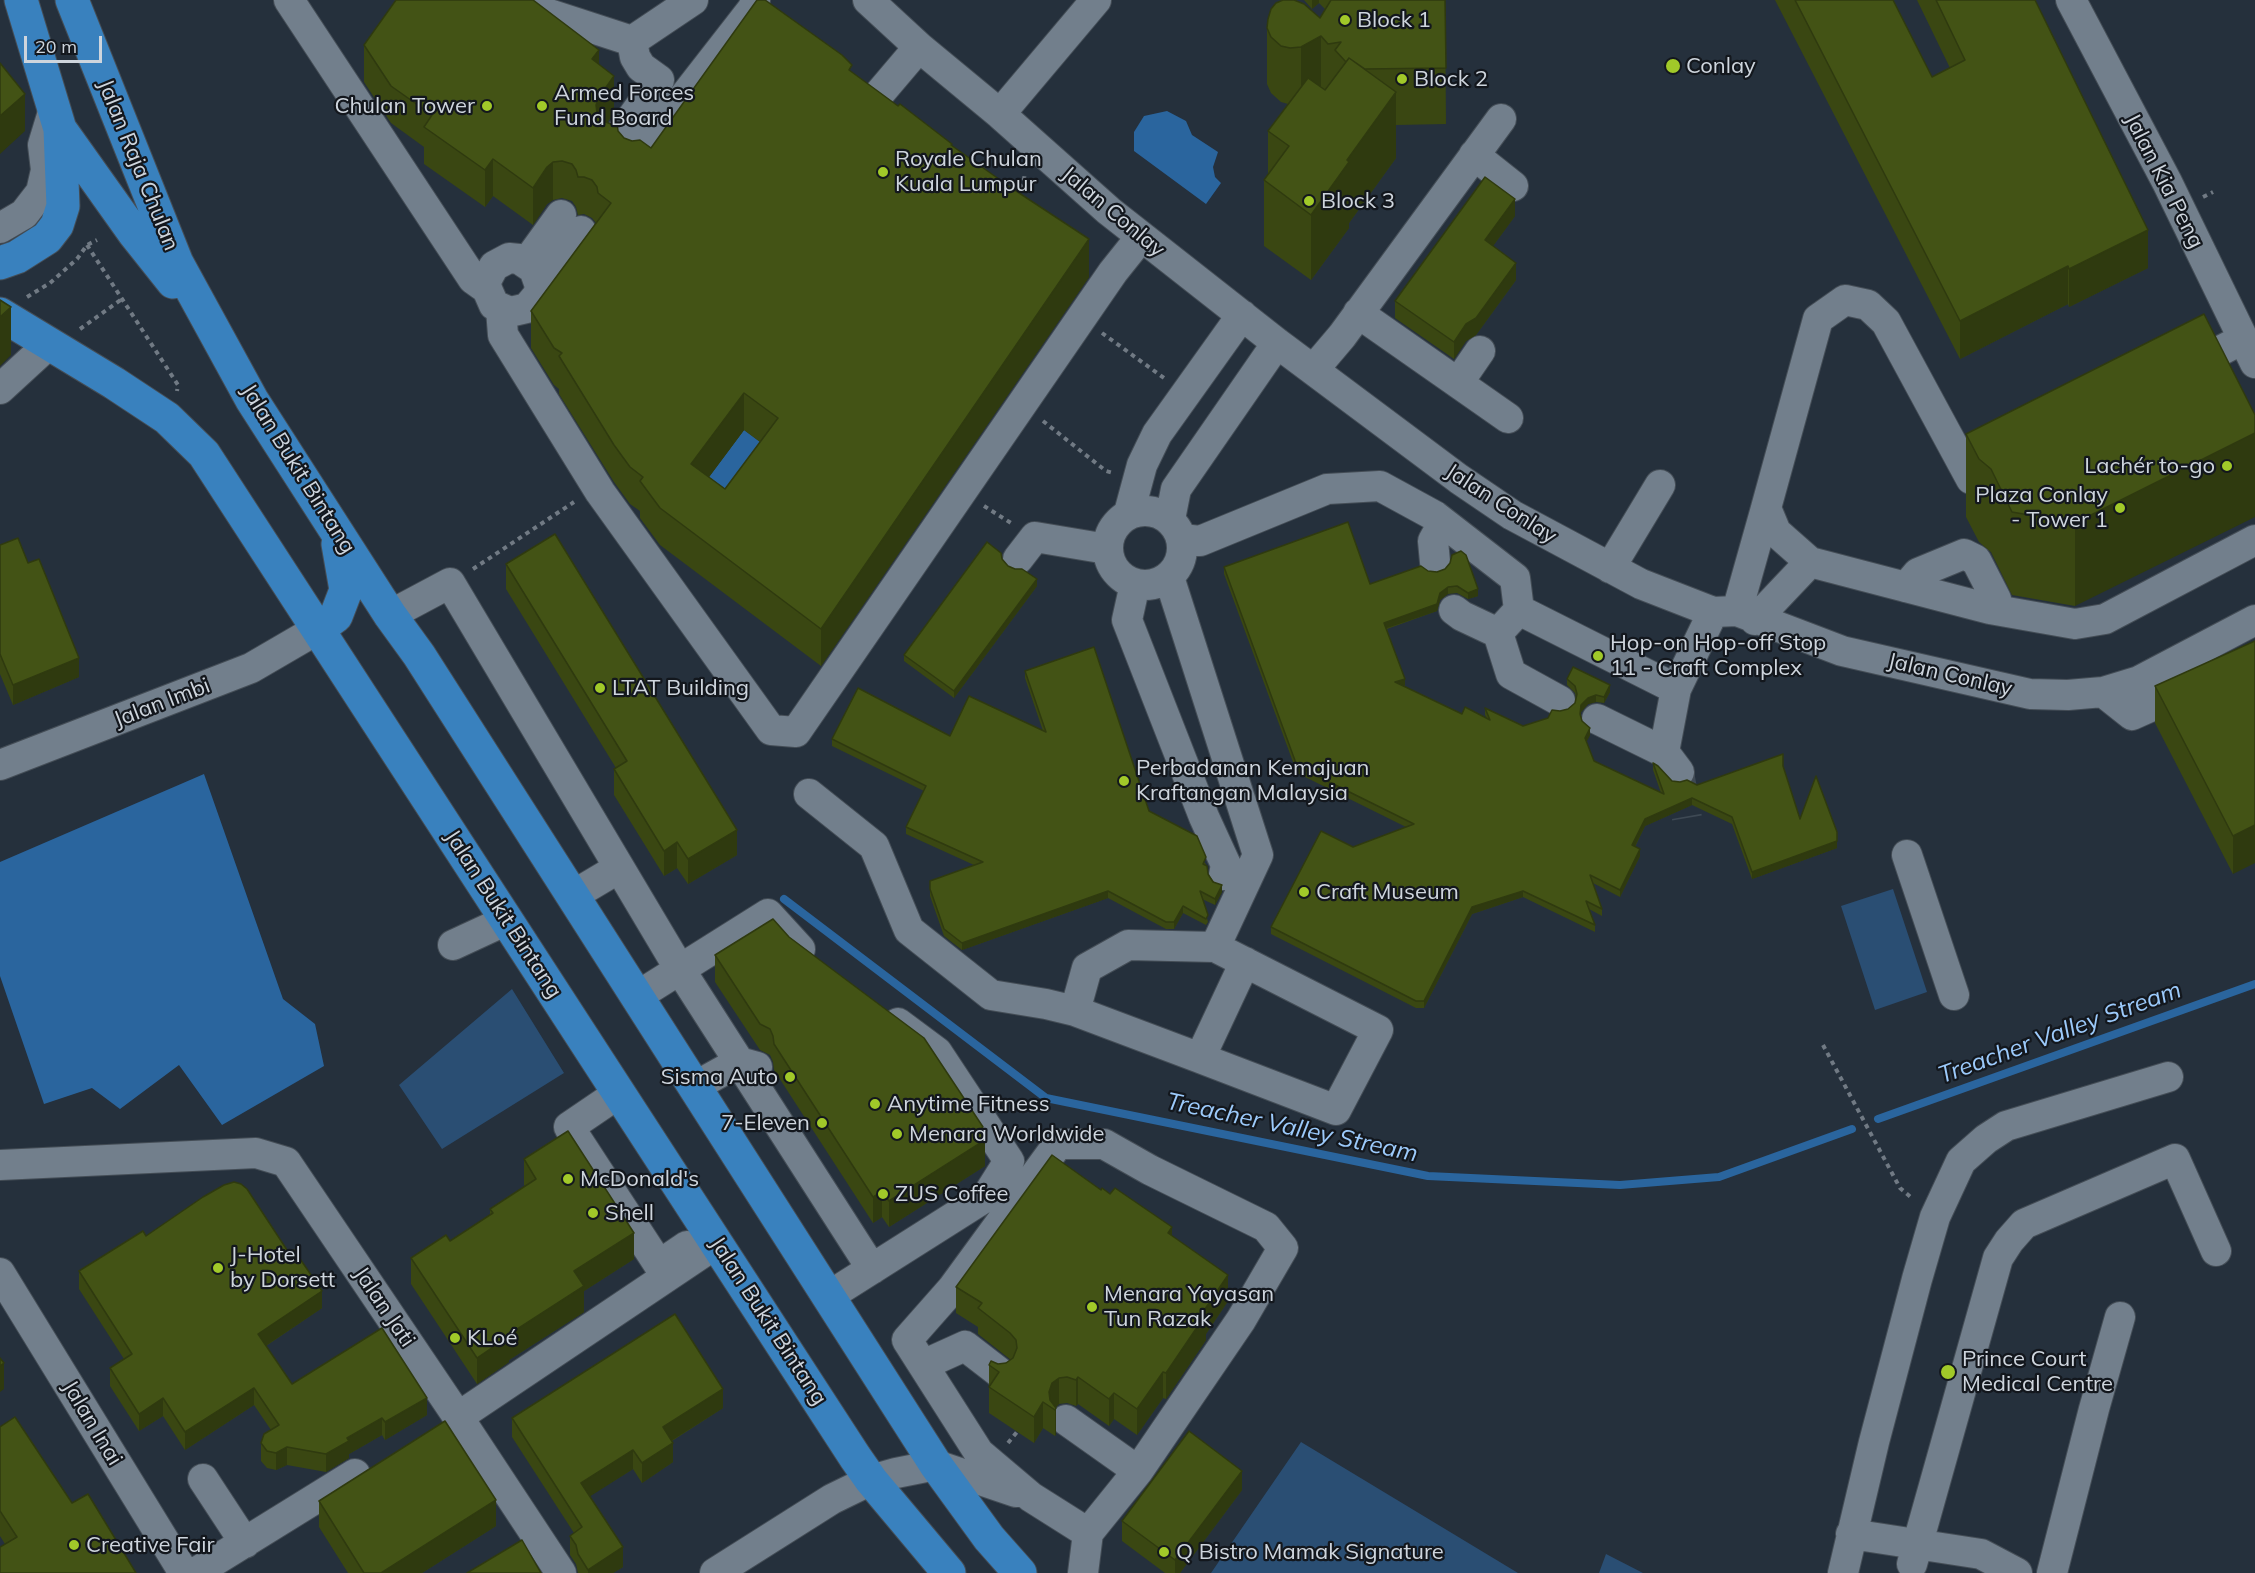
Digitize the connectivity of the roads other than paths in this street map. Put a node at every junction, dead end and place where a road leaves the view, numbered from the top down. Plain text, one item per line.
1 (21, 0) edge
2 (72, 0) edge
3 (289, 0) edge
4 (506, 0) edge
5 (693, 0) edge
6 (868, 0) edge
7 (1096, 0) edge
8 (2071, 0) edge
9 (761, 8) edge
10 (632, 41) junction
11 (919, 47) junction
12 (852, 76) edge
13 (1000, 114) junction
14 (1501, 118) dead end
15 (57, 119) junction
16 (1474, 155) junction
17 (1513, 186) dead end
18 (571, 223) dead end
19 (0, 228) edge
20 (1141, 237) junction
21 (0, 263) edge
22 (177, 263) joint
23 (533, 274) junction
24 (494, 299) junction
25 (12, 306) edge
26 (1358, 313) junction
27 (1242, 315) junction
28 (216, 335) junction
29 (60, 339) junction
30 (1277, 343) junction
31 (1480, 351) dead end
32 (2249, 351) edge
33 (11, 362) edge
34 (1209, 364) junction
35 (1314, 369) junction
36 (2161, 381) edge
37 (1458, 382) junction
38 (0, 388) edge
39 (1244, 388) junction
40 (1508, 418) dead end
41 (2024, 452) edge
42 (1459, 479) junction
43 (1660, 485) dead end
44 (1766, 508) junction
45 (1129, 513) junction
46 (1439, 519) junction
47 (334, 528) junction
48 (1176, 529) junction
49 (2255, 540) edge
50 (1107, 549) junction
51 (1018, 559) dead end
52 (1435, 562) dead end
53 (1810, 562) junction
54 (1610, 568) junction
55 (1169, 577) junction
56 (1134, 584) junction
57 (1906, 587) junction
58 (1990, 609) junction
59 (1454, 610) dead end
60 (1519, 610) junction
61 (1735, 614) junction
62 (390, 615) junction
63 (2255, 620) edge
64 (318, 629) junction
65 (1498, 633) junction
66 (2255, 660) edge
67 (1676, 689) junction
68 (2103, 692) junction
69 (1560, 701) dead end
70 (1597, 718) dead end
71 (0, 765) edge
72 (810, 794) dead end
73 (1244, 810) junction
74 (1204, 817) junction
75 (1906, 855) dead end
76 (619, 868) junction
77 (1224, 875) dead end
78 (572, 896) junction
79 (507, 920) junction
80 (453, 945) dead end
81 (1215, 947) junction
82 (1245, 962) junction
83 (818, 963) edge
84 (685, 964) junction
85 (1954, 995) dead end
86 (636, 997) junction
87 (872, 1004) edge
88 (1075, 1011) junction
89 (1200, 1058) junction
90 (752, 1066) junction
91 (2168, 1077) dead end
92 (694, 1087) junction
93 (620, 1093) junction
94 (0, 1165) edge
95 (713, 1237) junction
96 (2216, 1251) dead end
97 (879, 1264) junction
98 (0, 1273) edge
99 (829, 1296) junction
100 (2120, 1317) dead end
101 (923, 1365) junction
102 (1000, 1373) edge
103 (458, 1417) junction
104 (1066, 1420) dead end
105 (936, 1465) junction
106 (1138, 1471) junction
107 (355, 1473) dead end
108 (202, 1479) dead end
109 (871, 1480) junction
110 (1031, 1497) junction
111 (1088, 1533) junction
112 (245, 1543) junction
113 (1847, 1553) edge
114 (1914, 1553) junction
115 (184, 1573) edge
116 (195, 1573) edge
117 (561, 1573) edge
118 (715, 1573) edge
119 (949, 1573) edge
120 (1020, 1573) edge
121 (1083, 1573) edge
122 (1975, 1573) edge
123 (2017, 1573) edge
124 (2052, 1573) edge

1 - 15 main road
2 - 22 main road, Jalan Raja Chulan
3 - 24 street
4 - 10 street
5 - 10 street
6 - 11 street, Jalan Conlay
7 - 13 street
8 - 32 street, Jalan Kia Peng
9 - 10 street
11 - 12 street
11 - 13 street, Jalan Conlay
13 - 20 street, Jalan Conlay
14 - 16 street
15 - 19 street
15 - 21 main road
15 - 28 main road
16 - 17 street
16 - 26 street
18 - 23 street
20 - 24 street
20 - 27 street, Jalan Conlay
22 - 28 main road, Jalan Bukit Bintang
23 - 24 street
23 - 24 street
25 - 29 main road, Jalan Bukit Bintang
26 - 35 street
26 - 37 street
27 - 30 street, Jalan Conlay
27 - 34 street
28 - 47 main road, Jalan Bukit Bintang
29 - 33 street
29 - 64 main road, Jalan Bukit Bintang
30 - 35 street, Jalan Conlay
30 - 39 street
31 - 37 street
32 - 36 street
33 - 38 street
34 - 39 street
34 - 45 street
35 - 42 street, Jalan Conlay
37 - 40 street
39 - 48 street
41 - 44 street
42 - 46 street
42 - 54 street, Jalan Conlay
43 - 54 street
44 - 53 street
44 - 61 street
45 - 48 street
45 - 50 street
46 - 48 street
46 - 52 street
46 - 60 street
47 - 62 main road, Jalan Bukit Bintang
47 - 64 main road
48 - 55 street
49 - 58 street
50 - 51 street
50 - 56 street
53 - 57 street
53 - 61 street
54 - 61 street, Jalan Conlay
55 - 56 street
55 - 73 street
56 - 74 street
57 - 58 street
57 - 58 street
59 - 65 street
60 - 65 street
60 - 67 street
61 - 67 street
61 - 68 street, Jalan Conlay
62 - 76 street
62 - 78 main road, Jalan Bukit Bintang
63 - 68 street, Jalan Conlay
64 - 71 street, Jalan Imbi
64 - 79 main road, Jalan Bukit Bintang
65 - 69 street
66 - 68 street
67 - 70 street
72 - 88 street
73 - 74 street
73 - 81 street
74 - 77 street
75 - 85 street
76 - 78 street
76 - 84 street
78 - 86 main road, Jalan Bukit Bintang
79 - 80 street
79 - 93 main road, Jalan Bukit Bintang
81 - 82 street
81 - 88 street
82 - 89 street
82 - 89 street
83 - 84 street
84 - 86 street
84 - 90 street
86 - 92 main road, Jalan Bukit Bintang
87 - 97 street
88 - 89 street
90 - 92 street
90 - 97 street
91 - 113 street
92 - 99 main road, Jalan Bukit Bintang
93 - 95 main road, Jalan Bukit Bintang
93 - 95 street
94 - 103 street, Jalan Jati
95 - 103 street
95 - 109 main road, Jalan Bukit Bintang
96 - 114 street
97 - 99 street
98 - 115 street, Jalan Inai
99 - 105 main road, Jalan Bukit Bintang
100 - 124 street
101 - 102 street
101 - 106 street
101 - 110 street
103 - 117 street, Jalan Jati
104 - 106 street
105 - 109 street
105 - 110 street
105 - 120 main road, Jalan Bukit Bintang
106 - 111 street
107 - 112 street
108 - 112 street
109 - 118 street
109 - 119 main road, Jalan Bukit Bintang
110 - 111 street
111 - 121 street
112 - 116 street
113 - 114 street
114 - 122 street
114 - 123 street

